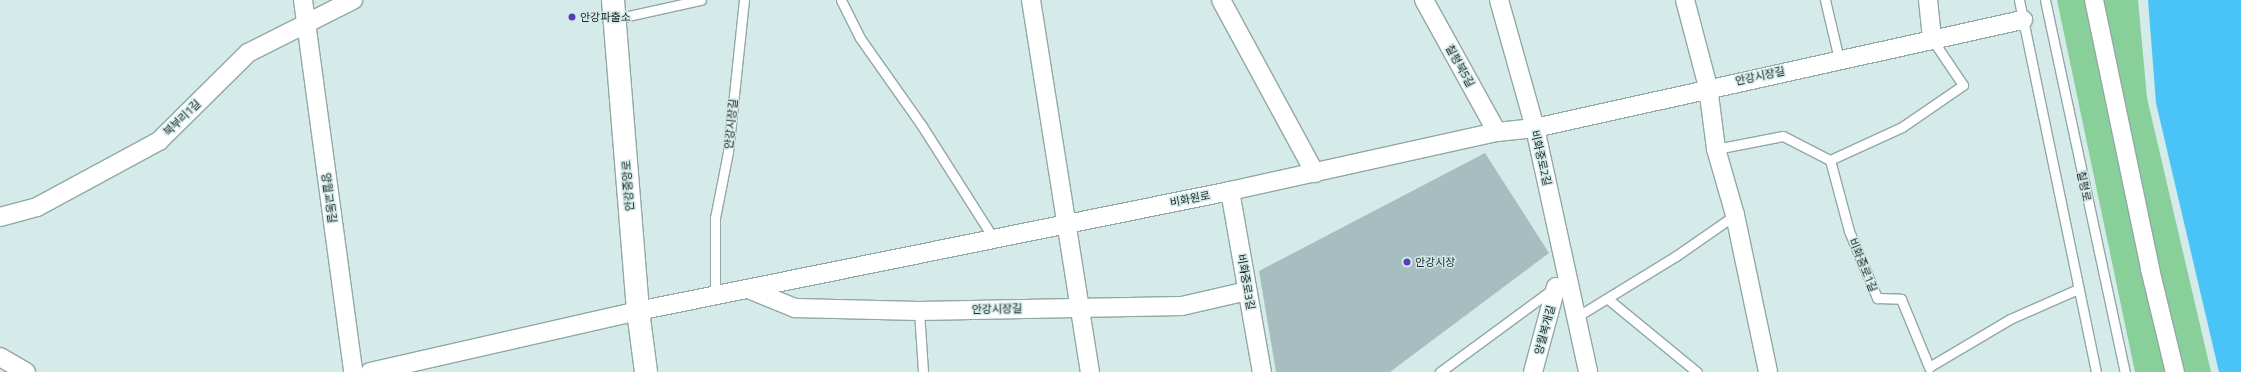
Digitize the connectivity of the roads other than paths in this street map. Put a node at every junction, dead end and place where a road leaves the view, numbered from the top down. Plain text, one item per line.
1 (303, 0) edge
2 (352, 0) edge
3 (701, 0) edge
4 (744, 0) edge
5 (841, 0) edge
6 (1031, 0) edge
7 (1221, 0) edge
8 (1424, 0) edge
9 (1499, 0) edge
10 (1685, 0) edge
11 (1825, 0) edge
12 (1928, 0) edge
13 (2019, 0) edge
14 (2045, 0) edge
15 (2094, 0) edge
16 (614, 10) edge
17 (2023, 20) junction
18 (305, 24) junction
19 (1932, 39) junction
20 (1839, 59) junction
21 (1708, 87) junction
22 (1534, 128) junction
23 (1497, 132) junction
24 (1716, 149) junction
25 (1830, 160) junction
26 (1315, 173) junction
27 (1230, 191) junction
28 (1735, 215) junction
29 (0, 217) edge
30 (1065, 225) junction
31 (994, 239) junction
32 (1562, 282) junction
33 (748, 289) junction
34 (2078, 289) junction
35 (1248, 291) junction
36 (715, 296) junction
37 (1608, 299) junction
38 (1079, 308) junction
39 (638, 311) junction
40 (919, 311) junction
41 (1578, 316) junction
42 (0, 356) edge
43 (1926, 370) edge
44 (26, 372) edge
45 (353, 372) edge
46 (370, 372) edge
47 (646, 372) edge
48 (923, 372) edge
49 (1090, 372) edge
50 (1262, 372) edge
51 (1440, 372) edge
52 (1533, 372) edge
53 (1588, 372) edge
54 (1696, 372) edge
55 (1768, 372) edge
56 (2096, 372) edge
57 (2125, 372) edge
58 (2175, 372) edge

1 - 18 street, 양월교동길
2 - 18 street, 북부리1길
3 - 16 lane
4 - 36 lane, 안강시장길
5 - 31 lane
6 - 30 street
7 - 26 street
8 - 23 street, 칠평북5길
9 - 22 street, 비화중로2길
10 - 21 street
11 - 20 lane
12 - 19 street
13 - 17 lane
14 - 57 lane, 칠평로
15 - 58 street
16 - 39 main road, 안강중앙로
17 - 19 street, 안강시장길
17 - 34 lane
18 - 29 street, 북부리1길
18 - 45 street, 양월교동길
19 - 20 street, 안강시장길
19 - 25 lane
20 - 21 street, 안강시장길
21 - 22 street, 안강시장길
21 - 24 street
22 - 23 street, 안강시장길
22 - 32 street, 비화중로2길
23 - 26 street, 비화원로
24 - 25 lane
24 - 28 street
25 - 43 lane, 비화중로1길
26 - 27 street, 비화원로
27 - 30 street, 비화원로
27 - 35 street, 비화중로3길
28 - 37 lane
28 - 55 street
30 - 31 street
30 - 38 street
31 - 33 street
32 - 41 street, 비화중로2길
32 - 51 lane
32 - 52 street, 양월복개길
33 - 36 street
33 - 40 street, 안강시장길
34 - 43 lane, 비화중로1길
34 - 56 lane
35 - 38 street, 안강시장길
35 - 50 street, 비화중로3길
36 - 39 street
37 - 41 lane
37 - 54 lane
38 - 40 street, 안강시장길
38 - 49 street
39 - 46 street
39 - 47 main road, 안강중앙로
40 - 48 lane
41 - 53 street, 비화중로2길
42 - 44 street

